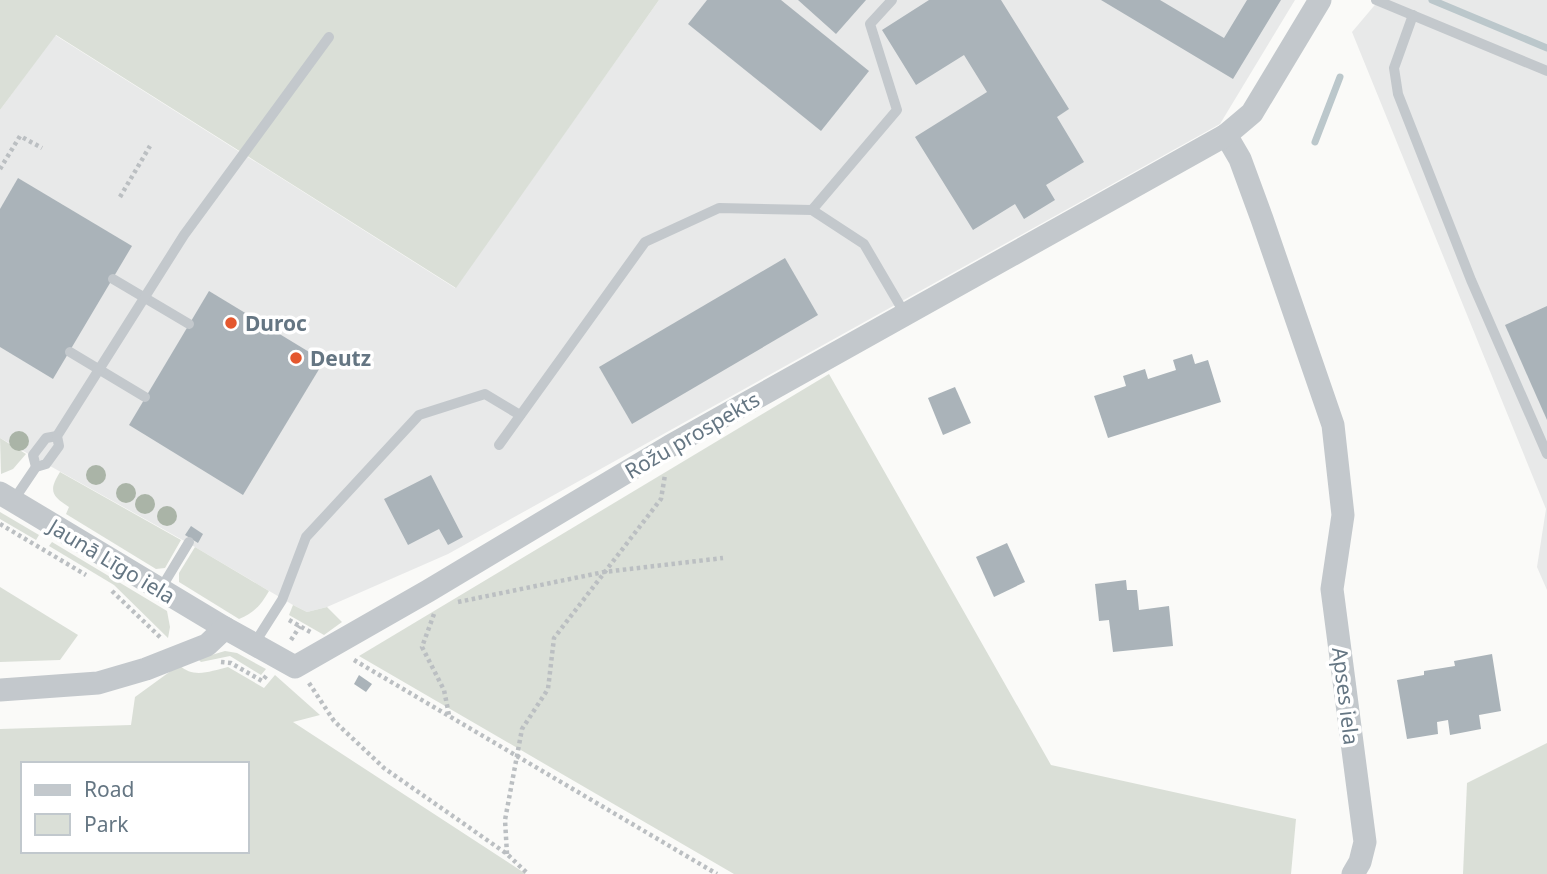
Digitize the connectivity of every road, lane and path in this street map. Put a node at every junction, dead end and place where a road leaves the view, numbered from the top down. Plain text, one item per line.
1 (892, 0) edge
2 (1320, 0) edge
3 (1376, 0) edge
4 (1413, 15) junction
5 (329, 37) dead end
6 (1547, 71) edge
7 (1226, 135) junction
8 (150, 146) dead end
9 (42, 148) dead end
10 (0, 169) edge
11 (120, 197) dead end
12 (812, 210) junction
13 (113, 279) dead end
14 (144, 298) junction
15 (905, 314) junction
16 (189, 324) dead end
17 (70, 352) dead end
18 (99, 369) junction
19 (145, 397) dead end
20 (520, 415) junction
21 (499, 445) dead end
22 (670, 446) junction
23 (1547, 454) edge
24 (6, 497) edge
25 (0, 524) edge
26 (189, 542) dead end
27 (723, 558) dead end
28 (604, 572) junction
29 (88, 576) dead end
30 (108, 588) dead end
31 (160, 590) junction
32 (432, 599) junction
33 (225, 628) junction
34 (166, 642) dead end
35 (254, 644) junction
36 (344, 654) dead end
37 (212, 665) dead end
38 (295, 667) junction
39 (270, 671) dead end
40 (0, 690) edge
41 (449, 715) junction
42 (518, 755) junction
43 (507, 854) junction
44 (528, 874) edge
45 (717, 874) edge
46 (1353, 874) edge

1 - 12 lane
2 - 7 street, Rožu prospekts
3 - 4 lane
4 - 6 lane
4 - 23 lane
5 - 14 lane
7 - 15 street, Rožu prospekts
7 - 46 street, Apses iela
8 - 11 path
9 - 10 path
12 - 15 lane
12 - 20 lane
13 - 14 lane
14 - 16 lane
14 - 18 lane
15 - 22 street, Rožu prospekts
17 - 18 lane
18 - 19 lane
18 - 24 lane
20 - 21 lane
20 - 35 lane
22 - 28 path
22 - 32 street, Rožu prospekts
24 - 31 street, Jaunā Līgo iela
25 - 29 path
26 - 31 lane
27 - 28 path
28 - 32 path
28 - 42 path
30 - 34 path
31 - 33 street, Jaunā Līgo iela
32 - 38 street, Rožu prospekts
32 - 41 path
33 - 35 street
33 - 40 street
35 - 38 street
36 - 41 path
37 - 39 path
38 - 43 path
41 - 42 path
42 - 43 path
42 - 45 path
43 - 44 path

